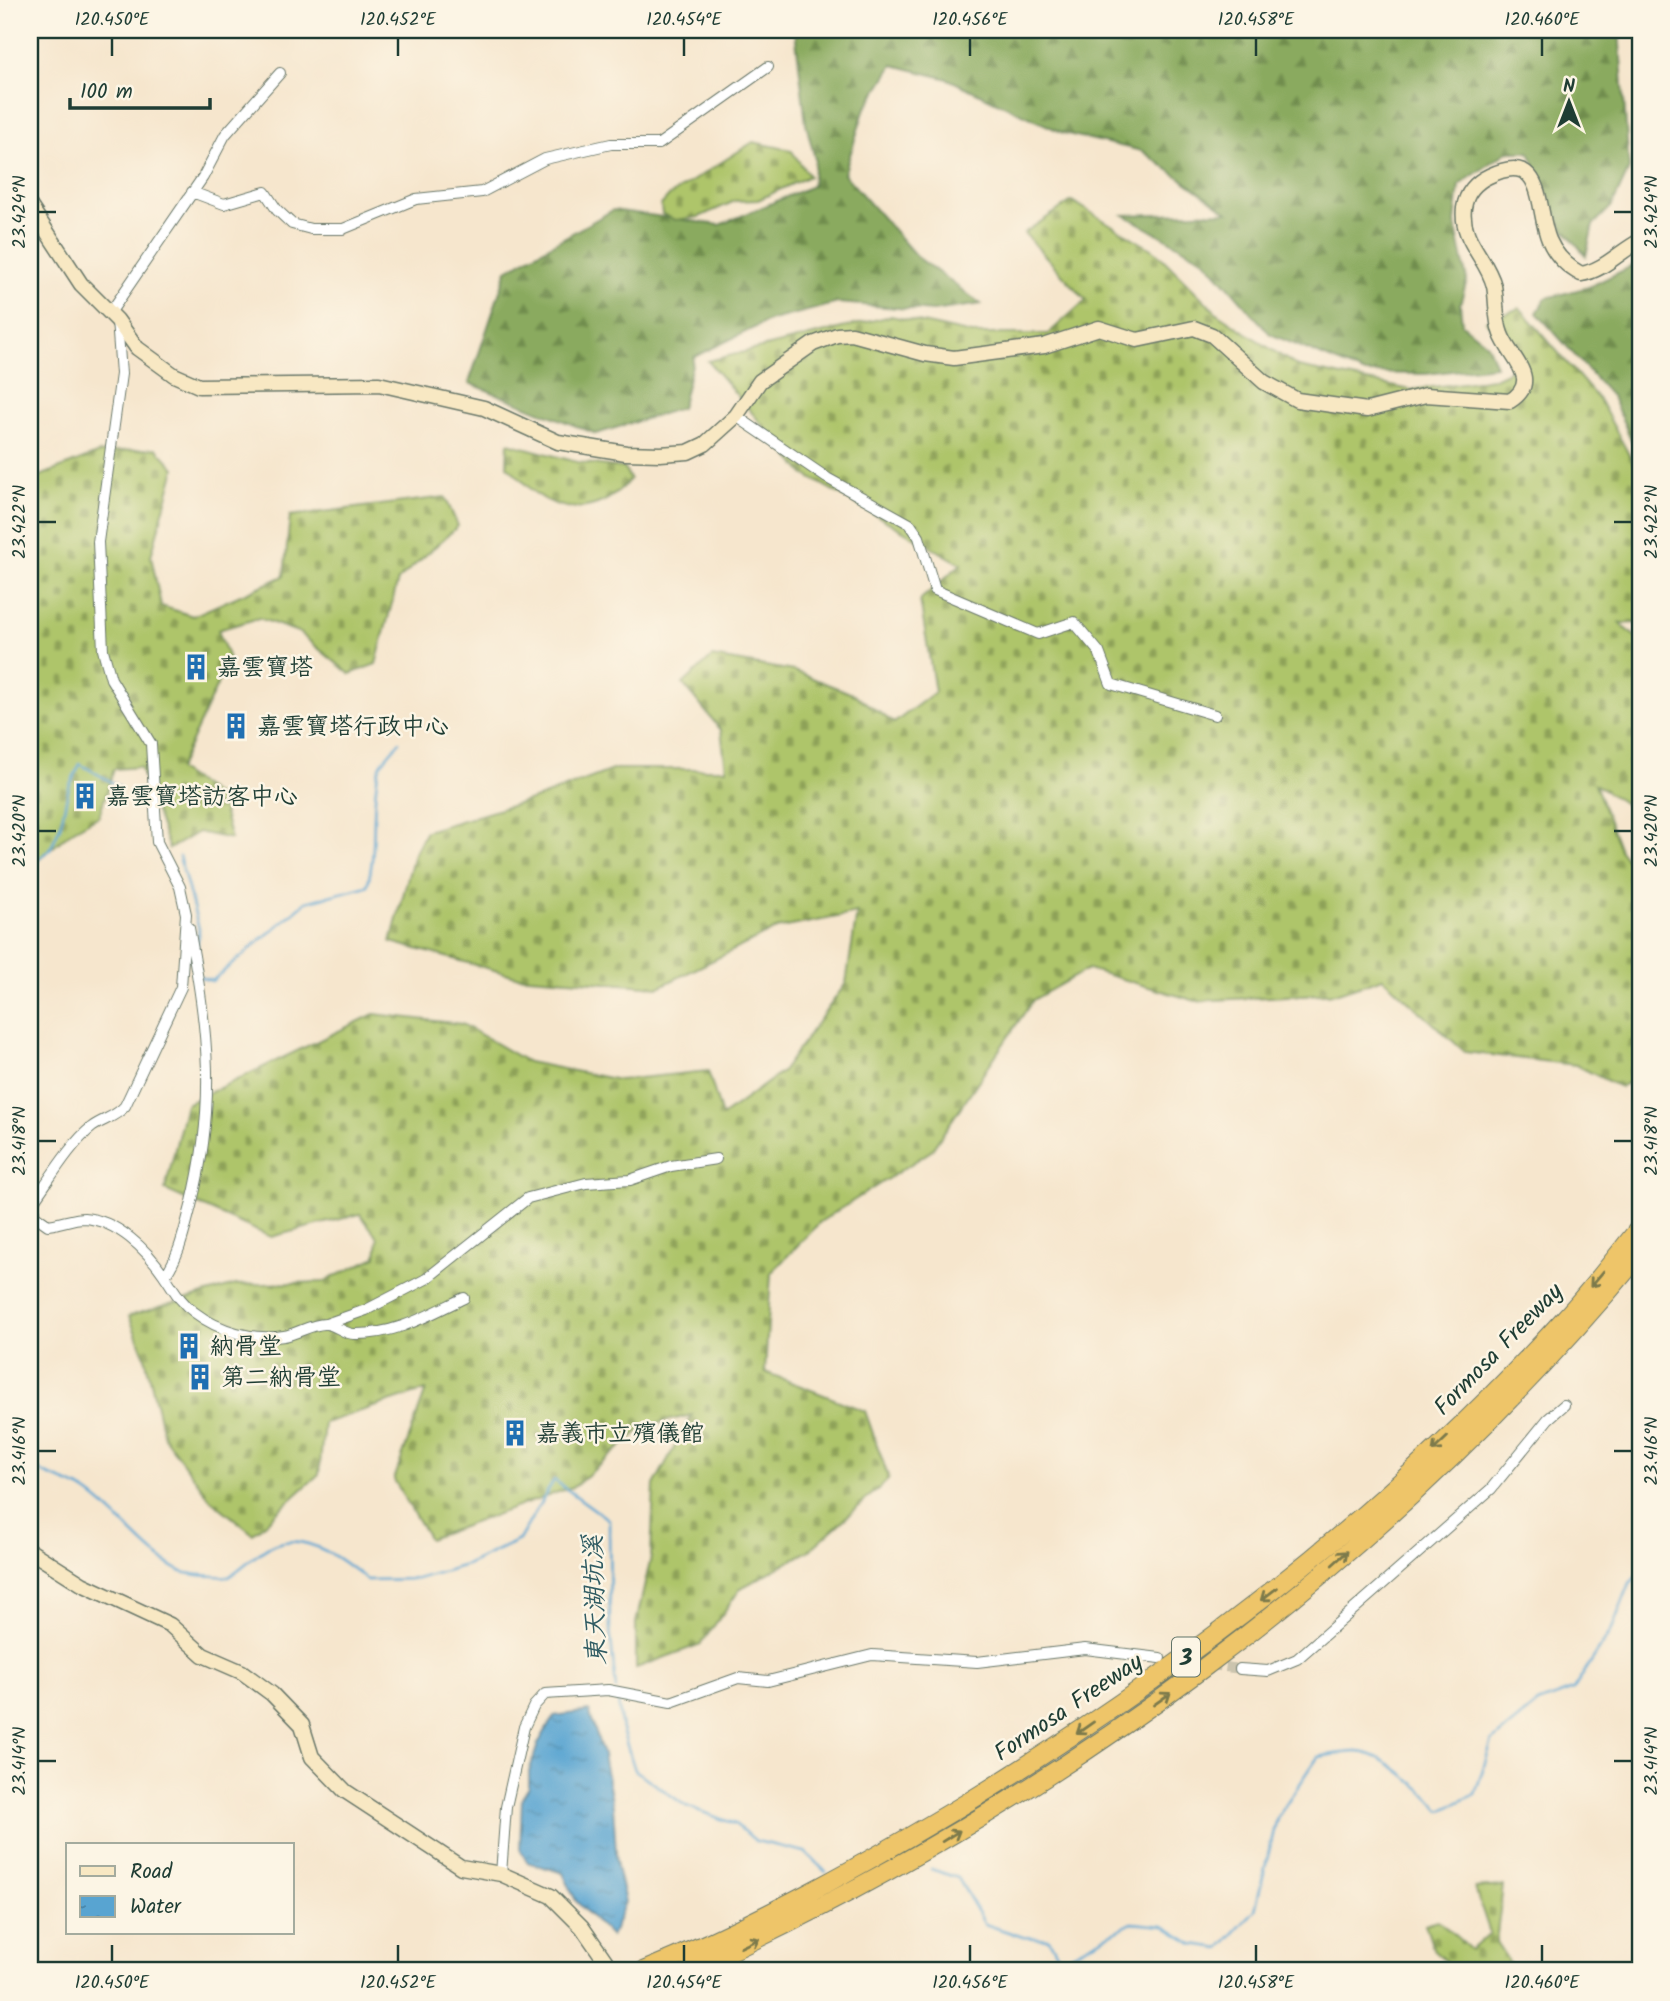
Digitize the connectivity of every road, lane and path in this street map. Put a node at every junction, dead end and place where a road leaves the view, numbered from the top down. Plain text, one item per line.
1 (34, 30) edge
2 (30, 33) edge
3 (768, 66) dead end
4 (280, 74) dead end
5 (192, 192) junction
6 (30, 206) edge
7 (1640, 241) edge
8 (113, 317) junction
9 (736, 416) junction
10 (1215, 715) dead end
11 (186, 914) junction
12 (716, 1159) dead end
13 (32, 1218) edge
14 (1640, 1227) edge
15 (1640, 1254) edge
16 (165, 1276) junction
17 (464, 1298) dead end
18 (326, 1324) junction
19 (1564, 1405) dead end
20 (30, 1551) edge
21 (1160, 1658) dead end
22 (1240, 1670) tunnel mouth
23 (501, 1874) junction
24 (609, 1966) dead end
25 (643, 1971) edge
26 (688, 1971) edge

1 - 2 street
3 - 5 street
4 - 5 street
5 - 8 street
6 - 8 street
7 - 9 street
8 - 9 street
8 - 11 street
9 - 10 street
11 - 13 street
11 - 16 street
12 - 18 street
13 - 16 street
14 -> 25 highway, Formosa Freeway / 3
26 -> 15 highway, Formosa Freeway / 3
16 - 18 street
17 - 18 street
19 - 22 street
20 - 23 street
21 - 23 street
23 - 24 street

